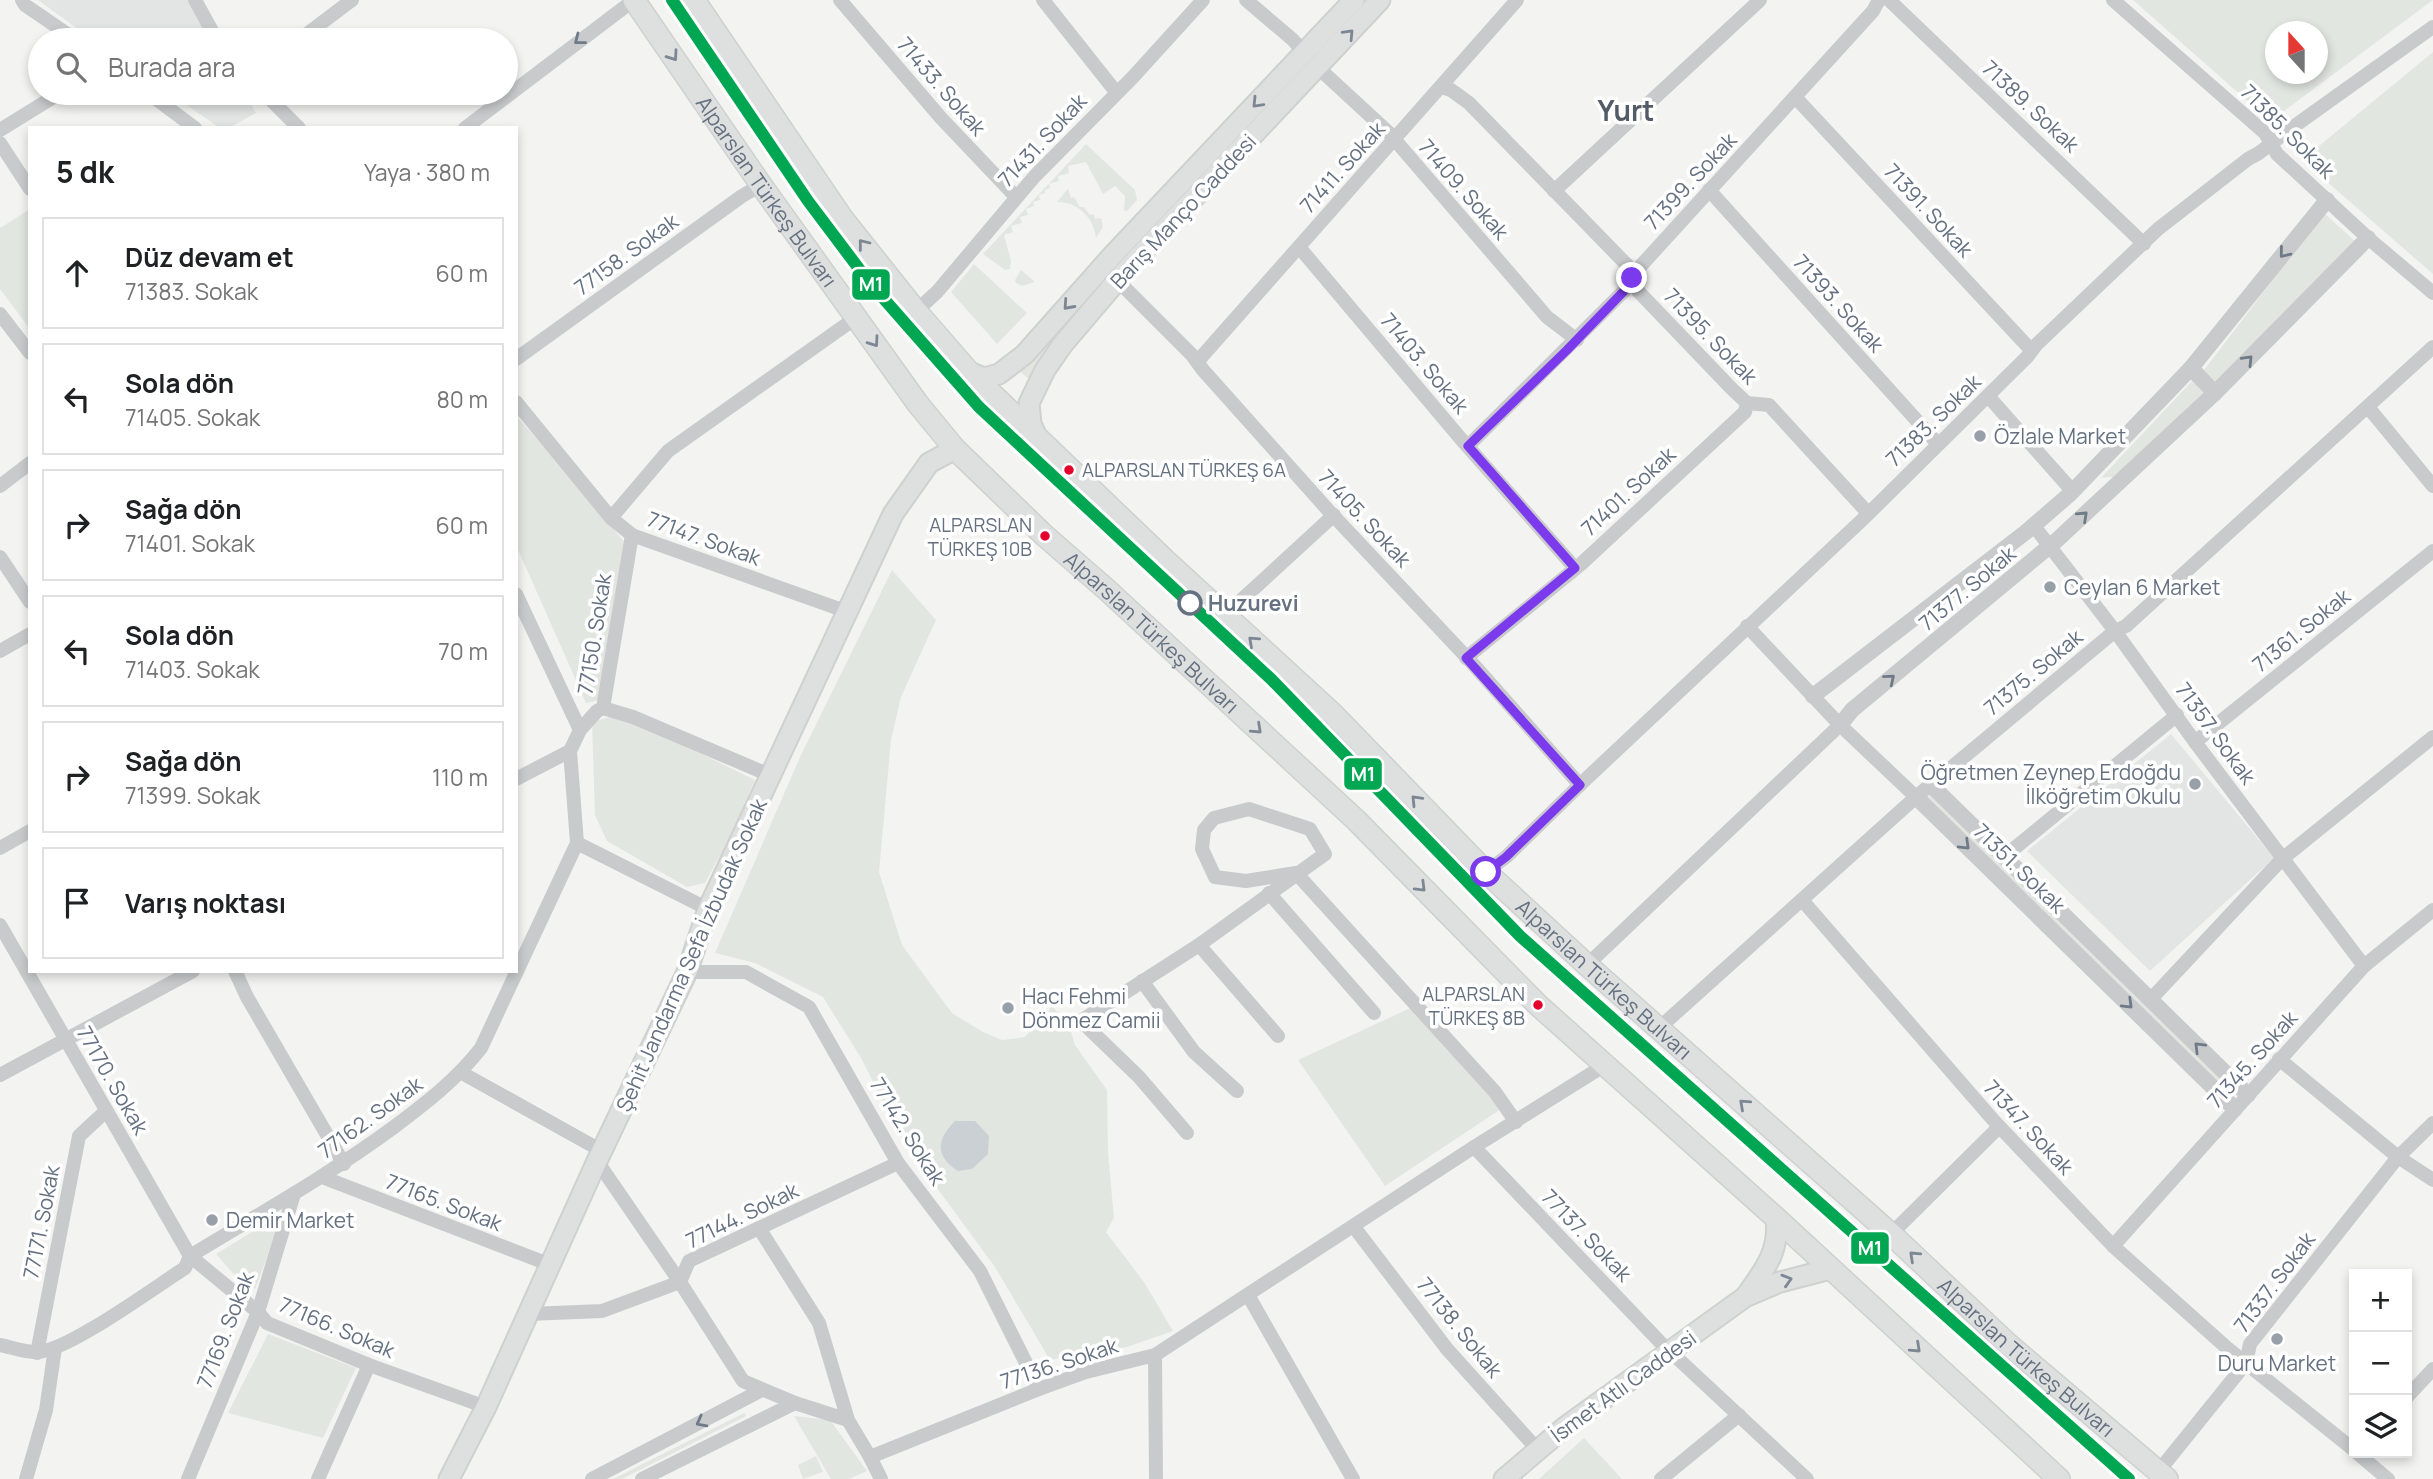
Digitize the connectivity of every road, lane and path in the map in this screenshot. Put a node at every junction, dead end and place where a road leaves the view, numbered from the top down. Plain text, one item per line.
1 (22, 0) edge
2 (195, 0) edge
3 (352, 0) edge
4 (634, 0) edge
5 (695, 0) edge
6 (840, 0) edge
7 (1043, 0) edge
8 (1202, 0) edge
9 (1246, 0) edge
10 (1354, 0) edge
11 (1380, 0) edge
12 (1517, 0) edge
13 (1760, 0) edge
14 (1879, 0) edge
15 (1889, 0) edge
16 (2113, 0) edge
17 (2433, 27) edge
18 (59, 28) edge
19 (210, 28) edge
20 (315, 28) edge
21 (1311, 60) junction
22 (518, 88) edge
23 (1442, 88) junction
24 (1116, 92) junction
25 (1796, 98) junction
26 (41, 105) edge
27 (164, 105) edge
28 (276, 105) edge
29 (495, 105) edge
30 (191, 126) edge
31 (297, 126) edge
32 (468, 126) edge
33 (0, 130) edge
34 (1395, 140) junction
35 (0, 143) edge
36 (2271, 144) junction
37 (761, 184) junction
38 (28, 186) edge
39 (1709, 190) junction
40 (1555, 191) junction
41 (1016, 197) junction
42 (2327, 200) junction
43 (2368, 238) junction
44 (2144, 243) junction
45 (1299, 247) junction
46 (1632, 278) junction
47 (1117, 280) junction
48 (2433, 293) edge
49 (916, 311) junction
50 (0, 314) edge
51 (857, 317) junction
52 (1577, 340) junction
53 (2433, 347) edge
54 (28, 350) edge
55 (2031, 351) junction
56 (518, 358) edge
57 (1197, 362) junction
58 (2191, 368) junction
59 (969, 372) junction
60 (2215, 393) junction
61 (1988, 396) junction
62 (1747, 403) junction
63 (518, 404) edge
64 (2368, 407) junction
65 (1040, 441) junction
66 (1938, 444) junction
67 (1468, 446) junction
68 (955, 449) junction
69 (28, 465) edge
70 (0, 486) edge
71 (2433, 486) edge
72 (2070, 494) junction
73 (1868, 513) junction
74 (1334, 515) junction
75 (611, 518) junction
76 (2034, 526) junction
77 (632, 535) junction
78 (2050, 546) junction
79 (2433, 551) edge
80 (0, 557) edge
81 (1575, 568) junction
82 (518, 598) edge
83 (28, 599) edge
84 (848, 612) junction
85 (1225, 615) junction
86 (1747, 626) junction
87 (2115, 631) junction
88 (28, 635) edge
89 (0, 651) edge
90 (1466, 658) junction
91 (1813, 696) junction
92 (603, 708) junction
93 (2177, 715) junction
94 (1840, 724) junction
95 (580, 730) junction
96 (2433, 737) edge
97 (2195, 742) junction
98 (570, 751) junction
99 (772, 776) junction
100 (518, 778) edge
101 (1580, 785) junction
102 (1931, 785) junction
103 (1916, 797) junction
104 (28, 832) edge
105 (577, 843) junction
106 (0, 848) edge
107 (2005, 856) junction
108 (2282, 859) junction
109 (1486, 872) junction
110 (1296, 873) junction
111 (1269, 893) junction
112 (1802, 900) junction
113 (708, 909) junction
114 (2433, 910) edge
115 (0, 925) edge
116 (1199, 945) junction
117 (1587, 965) junction
118 (2364, 966) junction
119 (518, 969) edge
120 (687, 972) junction
121 (189, 973) edge
122 (236, 973) edge
123 (516, 973) edge
124 (1142, 981) junction
125 (2151, 999) junction
126 (1374, 1013) dead end
127 (1658, 1029) junction
128 (1278, 1035) dead end
129 (66, 1040) junction
130 (2279, 1059) junction
131 (1605, 1065) junction
132 (462, 1073) junction
133 (0, 1075) edge
134 (1237, 1091) dead end
135 (2248, 1095) junction
136 (2235, 1109) junction
137 (107, 1111) junction
138 (1516, 1122) junction
139 (2433, 1124) edge
140 (1999, 1127) junction
141 (1187, 1133) dead end
142 (1474, 1147) junction
143 (600, 1156) junction
144 (2398, 1157) junction
145 (898, 1163) junction
146 (344, 1164) junction
147 (322, 1177) junction
148 (2433, 1180) edge
149 (294, 1194) junction
150 (1776, 1218) junction
151 (1354, 1227) junction
152 (759, 1228) junction
153 (1891, 1234) junction
154 (2113, 1246) junction
155 (190, 1255) junction
156 (551, 1265) junction
157 (1830, 1269) junction
158 (680, 1282) junction
159 (1248, 1295) junction
160 (1745, 1297) junction
161 (258, 1312) junction
162 (528, 1314) junction
163 (0, 1345) edge
164 (55, 1348) junction
165 (1670, 1351) junction
166 (37, 1353) junction
167 (1155, 1355) junction
168 (2246, 1363) junction
169 (369, 1365) junction
170 (2433, 1369) edge
171 (1039, 1389) junction
172 (762, 1390) junction
173 (2409, 1395) edge
174 (795, 1404) junction
175 (486, 1407) junction
176 (1739, 1415) junction
177 (848, 1420) junction
178 (2349, 1445) edge
179 (1537, 1449) junction
180 (870, 1457) junction
181 (2364, 1458) edge
182 (2163, 1475) edge
183 (26, 1479) edge
184 (188, 1479) edge
185 (318, 1479) edge
186 (449, 1479) edge
187 (592, 1479) edge
188 (642, 1479) edge
189 (881, 1479) edge
190 (1156, 1479) edge
191 (1353, 1479) edge
192 (1504, 1479) edge
193 (1661, 1479) edge
194 (1807, 1479) edge
195 (2059, 1479) edge
196 (2388, 1479) edge

1 - 18 street
2 - 19 street
3 - 20 street
4 -> 22 street
4 -> 37 main road, Alparslan Türkeş Bulvarı
49 -> 5 main road, Alparslan Türkeş Bulvarı
6 - 41 street, 71433. Sokak
7 - 24 street
8 - 24 street, 71431. Sokak
9 - 21 street, 71409. Sokak
10 - 21 main road, Barış Manço Caddesi
21 -> 11 main road, Barış Manço Caddesi
12 - 23 street, 71411. Sokak
13 - 40 street
14 - 25 street, 71399. Sokak
15 - 44 street, 71389. Sokak
16 - 36 street, 71385. Sokak
17 - 36 street, 71383. Sokak
21 - 34 street, 71409. Sokak
21 - 47 main road, Barış Manço Caddesi
21 -> 59 main road, Barış Manço Caddesi
23 - 34 street, 71411. Sokak
23 - 40 street, 71395. Sokak
24 - 41 street, 71431. Sokak
25 - 39 street, 71399. Sokak
25 - 55 street, 71391. Sokak
26 - 33 street
27 - 30 street
28 - 31 street
29 -> 32 street
34 - 45 street, 71411. Sokak
34 - 52 street, 71409. Sokak
35 - 38 street
36 - 42 street, 71385. Sokak
36 - 44 street, 71383. Sokak
37 - 51 main road, Alparslan Türkeş Bulvarı
37 - 56 street, 77158. Sokak
39 - 46 street, 71399. Sokak
39 - 66 street, 71393. Sokak
40 - 46 street, 71395. Sokak
41 - 49 street, 71431. Sokak
42 - 43 street, 71385. Sokak
42 -> 58 street, 71377. Sokak
43 - 48 street, 71385. Sokak
60 -> 43 street, 71377. Sokak
44 - 55 street, 71383. Sokak
45 - 57 street, 71411. Sokak
45 - 67 street, 71403. Sokak
46 - 52 street, 71399. Sokak
46 - 62 street, 71395. Sokak
47 - 57 street, 71405. Sokak
47 - 65 main road, Barış Manço Caddesi
49 - 59 main road, Alparslan Türkeş Bulvarı
50 - 54 street
51 -> 68 main road, Alparslan Türkeş Bulvarı
51 - 75 street
52 - 67 street, 71399. Sokak
53 - 64 street, 71375. Sokak
55 - 61 street, 71383. Sokak
57 - 74 street, 71405. Sokak
58 - 60 street
58 - 72 street, 71377. Sokak
59 - 65 main road, Alparslan Türkeş Bulvarı
78 -> 60 street, 71377. Sokak
61 - 66 street, 71383. Sokak
61 - 72 street
62 - 73 street, 71395. Sokak
62 - 81 street, 71401. Sokak
63 - 75 street, 77147. Sokak
64 - 71 street
64 - 87 street, 71375. Sokak
65 - 85 main road, Alparslan Türkeş Bulvarı
66 - 73 street, 71383. Sokak
67 - 81 street, 71403. Sokak
68 - 84 main road, Şehit Jandarma Sefa İzbudak Sokak
68 -> 131 main road, Alparslan Türkeş Bulvarı
69 - 70 street
72 - 76 street, 71377. Sokak
73 - 86 street, 71383. Sokak
74 - 85 street
74 - 90 street, 71405. Sokak
75 - 77 street, 77147. Sokak
76 - 78 street, 71357. Sokak
76 - 91 street, 71377. Sokak
77 - 84 street, 77147. Sokak
77 - 92 street, 77150. Sokak
78 - 87 street, 71357. Sokak
94 -> 78 street, 71377. Sokak
79 - 97 street, 71361. Sokak
80 - 83 street
81 - 90 street, 71401. Sokak
82 - 95 street
84 - 99 main road, Şehit Jandarma Sefa İzbudak Sokak
109 -> 85 main road, Alparslan Türkeş Bulvarı
86 - 91 street, 71351. Sokak
86 - 101 street, 71383. Sokak
87 - 93 street, 71357. Sokak
87 - 102 street, 71375. Sokak
88 - 89 street
90 - 101 street, 71405. Sokak
91 - 94 street, 71351. Sokak
92 - 95 street, 77150. Sokak
92 - 99 street
93 - 97 street, 71357. Sokak
93 - 107 street
94 - 103 street, 71351. Sokak
94 - 117 street, 71377. Sokak
95 - 98 street, 77150. Sokak
96 - 108 street
97 - 108 street, 71357. Sokak
98 - 100 street
98 - 105 street, 77162. Sokak
99 - 113 main road, Şehit Jandarma Sefa İzbudak Sokak
101 - 109 street, 71383. Sokak
102 - 103 street, 71375. Sokak
102 - 107 street, 71351. Sokak
103 - 112 street, 71375. Sokak
103 -> 136 street, 71351. Sokak
104 - 106 street
105 - 113 street
105 - 119 street, 77162. Sokak
107 - 125 street, 71351. Sokak
108 - 118 street, 71357. Sokak
108 - 125 street
109 - 117 main road, Alparslan Türkeş Bulvarı
110 - 110 street
110 - 111 street
110 - 138 street
111 - 116 street
111 - 126 street
112 - 127 street, 71375. Sokak
112 - 140 street, 71347. Sokak
113 - 120 main road, Şehit Jandarma Sefa İzbudak Sokak
114 - 118 street, 71345. Sokak
115 - 129 street, 77170. Sokak
116 - 124 street
116 - 128 street
117 - 127 main road, Alparslan Türkeş Bulvarı
118 - 130 street, 71345. Sokak
120 - 143 main road, Şehit Jandarma Sefa İzbudak Sokak
120 - 145 street, 77142. Sokak
121 - 129 street
122 - 146 street
123 - 132 street, 77162. Sokak
124 - 134 street
124 - 141 street
135 -> 125 street, 71351. Sokak
153 -> 127 main road, Alparslan Türkeş Bulvarı
129 - 133 street
129 - 137 street, 77170. Sokak
130 - 135 street, 71345. Sokak
130 - 144 street
131 - 138 street, 77136. Sokak
131 - 150 main road, Alparslan Türkeş Bulvarı
132 - 143 street
132 - 146 street, 77162. Sokak
135 - 136 street, 71345. Sokak
136 - 154 street, 71345. Sokak
137 - 155 street, 77170. Sokak
137 - 166 street, 77171. Sokak
138 - 142 street, 77136. Sokak
139 - 144 street, 71337. Sokak
140 - 153 street
140 - 154 street, 71347. Sokak
142 - 151 street, 77136. Sokak
142 - 165 street, 77137. Sokak
143 - 156 main road, Şehit Jandarma Sefa İzbudak Sokak
143 - 158 street
144 - 148 street
144 - 168 street, 71337. Sokak
145 - 152 street, 77144. Sokak
145 - 171 street, 77142. Sokak
146 - 147 street, 77162. Sokak
147 - 149 street, 77162. Sokak
147 - 156 street, 77165. Sokak
149 - 155 street, 77162. Sokak
149 - 161 street, 77169. Sokak
150 - 157 main road, Alparslan Türkeş Bulvarı
150 - 160 main road
151 - 159 street, 77136. Sokak
151 - 179 street, 77138. Sokak
152 - 158 street, 77144. Sokak
152 - 177 street
182 -> 153 main road, Alparslan Türkeş Bulvarı
154 - 168 street, 71347. Sokak
155 - 161 street, 77166. Sokak
155 - 164 street, 77162. Sokak
156 - 162 main road, Şehit Jandarma Sefa İzbudak Sokak
160 -> 157 main road
157 -> 195 main road, Alparslan Türkeş Bulvarı
158 - 162 street, 77144. Sokak
158 - 172 street
159 - 167 street, 77136. Sokak
159 - 191 street
160 - 165 main road, İsmet Atlı Caddesi
161 - 169 street, 77166. Sokak
161 - 184 street, 77169. Sokak
162 - 175 main road, Şehit Jandarma Sefa İzbudak Sokak
163 - 166 street, 77162. Sokak
164 - 166 street, 77162. Sokak
164 - 183 street
165 - 176 street, 77137. Sokak
165 - 179 main road, İsmet Atlı Caddesi
167 - 171 street, 77136. Sokak
167 - 190 street
168 - 178 street, 71347. Sokak
168 - 182 street, 71337. Sokak
169 - 175 street, 77166. Sokak
169 - 185 street
170 - 173 street
171 - 180 street, 77136. Sokak
172 - 174 street
172 -> 187 street
174 - 177 street
174 - 188 street
175 - 186 main road, Şehit Jandarma Sefa İzbudak Sokak
176 - 193 street
176 - 194 street, 77137. Sokak
177 - 180 street
179 - 192 main road, İsmet Atlı Caddesi
180 - 189 street
181 - 196 street, 71347. Sokak

